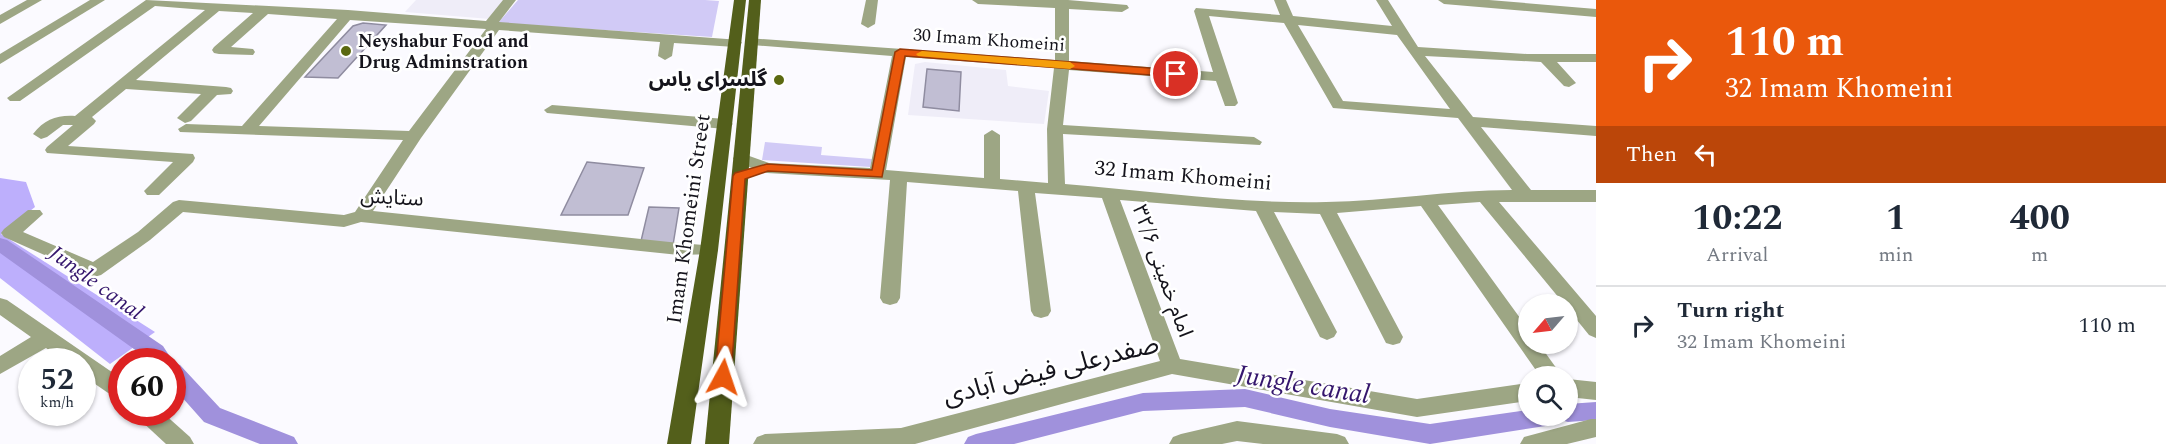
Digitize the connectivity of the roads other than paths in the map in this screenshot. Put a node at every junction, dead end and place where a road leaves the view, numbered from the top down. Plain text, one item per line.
1 (36, 0) edge
2 (99, 0) edge
3 (510, 0) edge
4 (740, 0) edge
5 (755, 0) edge
6 (872, 0) edge
7 (978, 0) edge
8 (1280, 0) edge
9 (1382, 0) edge
10 (1444, 0) edge
11 (150, 1) edge
12 (994, 1) edge
13 (1454, 1) edge
14 (1061, 2) edge
15 (217, 6) junction
16 (1206, 6) edge
17 (266, 9) junction
18 (1122, 9) dead end
19 (1596, 13) edge
20 (348, 14) junction
21 (1467, 17) dead end
22 (1288, 19) junction
23 (0, 20) edge
24 (868, 24) dead end
25 (493, 26) junction
26 (1402, 31) junction
27 (668, 38) junction
28 (744, 42) junction
29 (1414, 51) junction
30 (248, 52) dead end
31 (900, 52) junction
32 (665, 56) dead end
33 (1545, 58) junction
34 (1596, 58) edge
35 (0, 60) edge
36 (1062, 65) junction
37 (1222, 77) junction
38 (1569, 83) dead end
39 (123, 84) junction
40 (15, 98) dead end
41 (1230, 103) dead end
42 (552, 110) dead end
43 (1464, 118) junction
44 (78, 121) junction
45 (725, 123) junction
46 (1055, 129) junction
47 (247, 130) junction
48 (1596, 131) edge
49 (41, 134) dead end
50 (992, 135) dead end
51 (414, 136) junction
52 (1254, 142) dead end
53 (741, 158) junction
54 (767, 168) junction
55 (877, 174) junction
56 (739, 176) junction
57 (899, 176) junction
58 (992, 183) junction
59 (1026, 186) junction
60 (1057, 188) junction
61 (153, 191) dead end
62 (1108, 192) junction
63 (1525, 195) junction
64 (1485, 196) junction
65 (1596, 196) edge
66 (1425, 199) junction
67 (1262, 206) junction
68 (1326, 208) junction
69 (34, 214) dead end
70 (361, 216) junction
71 (709, 250) junction
72 (890, 298) dead end
73 (0, 305) edge
74 (1041, 311) dead end
75 (1596, 330) edge
76 (1327, 332) dead end
77 (1393, 337) dead end
78 (46, 338) junction
79 (61, 348) edge
80 (0, 366) edge
81 (1172, 366) junction
82 (1544, 366) edge
83 (1578, 389) edge
84 (1596, 391) edge
85 (1518, 393) edge
86 (162, 426) edge
87 (1596, 428) edge
88 (182, 444) edge
89 (679, 444) edge
90 (717, 444) edge
91 (765, 444) edge
92 (1181, 444) edge
93 (1337, 444) edge
94 (1532, 444) edge

1 - 23 street
2 - 35 street
3 - 25 street
4 - 28 main road, Imam Khomeini Street
5 - 28 main road, Imam Khomeini Street
6 - 24 street
7 - 12 street
8 - 22 street
9 - 26 street
10 - 13 street
11 - 15 street, 30 Imam Khomeini
11 - 40 street
12 - 14 street
13 - 19 street
13 - 21 street
14 - 18 street
14 - 36 street
15 - 17 street, 30 Imam Khomeini
15 - 39 street
16 - 22 street
16 - 37 street
17 - 20 street, 30 Imam Khomeini
17 - 30 street
20 - 25 street, 30 Imam Khomeini
20 - 47 street
22 - 26 street
22 - 43 street
25 - 27 street, 30 Imam Khomeini
25 - 51 street
26 - 29 street
27 - 28 street, 30 Imam Khomeini
27 - 32 street
28 - 31 street, 30 Imam Khomeini
28 - 45 main road, Imam Khomeini Street
28 - 53 main road, Imam Khomeini Street
29 - 33 street
29 - 43 street
31 - 36 street, 30 Imam Khomeini
31 - 55 street
33 - 34 street
33 - 38 street
36 - 37 street, 30 Imam Khomeini
36 - 46 street
37 - 41 street
39 - 44 street
39 - 47 street
42 - 45 street
43 - 48 street
43 - 63 street
44 - 49 street
44 - 61 street
45 - 71 main road, Imam Khomeini Street
46 - 52 street
46 - 60 street
47 - 51 street
50 - 58 street
51 - 70 street
53 - 54 street
53 - 56 main road, Imam Khomeini Street
54 - 55 street, 32 Imam Khomeini
54 - 56 street
55 - 57 street, 32 Imam Khomeini
56 - 90 main road, Imam Khomeini Street
57 - 58 street, 32 Imam Khomeini
57 - 72 street
58 - 59 street, 32 Imam Khomeini
59 - 60 street, 32 Imam Khomeini
59 - 74 street
60 - 62 street, 32 Imam Khomeini
62 - 67 street, 32 Imam Khomeini
62 - 81 street, امام خمینی ۳۲/۶
63 - 64 street, 32 Imam Khomeini
63 - 65 street, 32 Imam Khomeini
64 - 66 street, 32 Imam Khomeini
64 - 75 street
66 - 68 street, 32 Imam Khomeini
66 - 82 street
67 - 68 street, 32 Imam Khomeini
67 - 76 street
68 - 77 street
69 - 70 street, ستایش
70 - 71 street, ستایش
71 - 89 main road, Imam Khomeini Street
73 - 78 street
78 - 79 street
78 - 80 street
81 - 85 street, صفدرعلی فیض آبادی
81 - 91 street, صفدرعلی فیض آبادی
83 - 84 street
86 - 88 street
87 - 94 street
92 - 93 street

